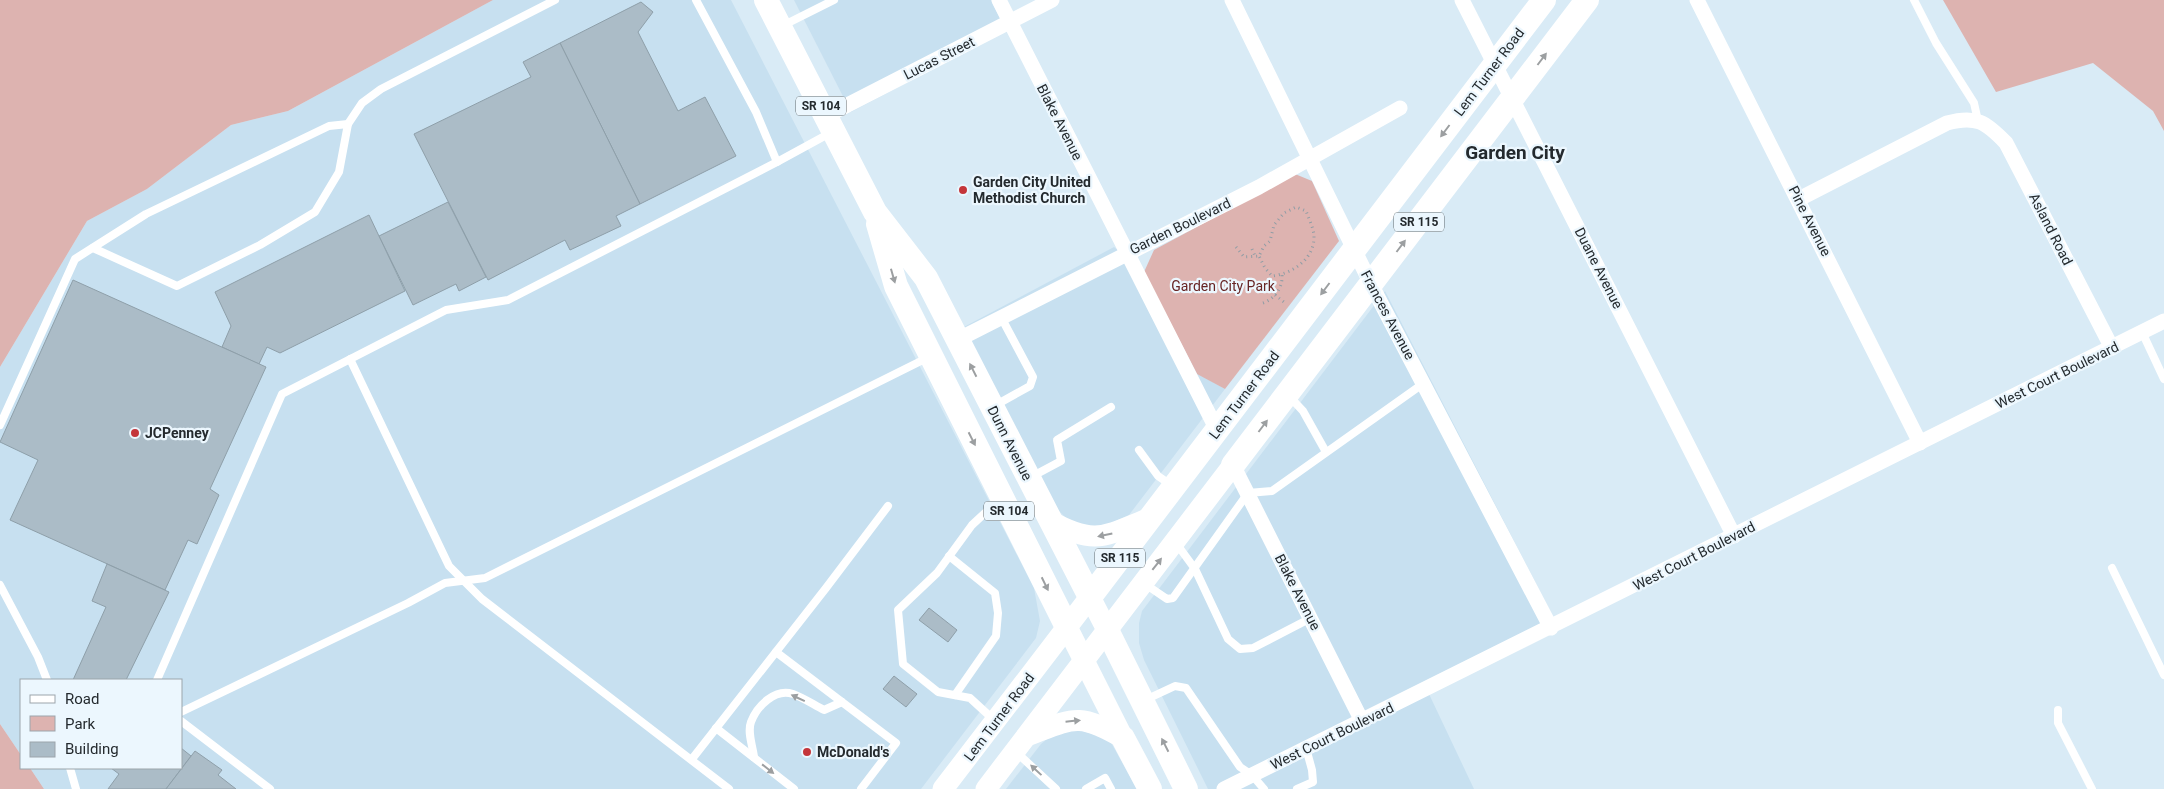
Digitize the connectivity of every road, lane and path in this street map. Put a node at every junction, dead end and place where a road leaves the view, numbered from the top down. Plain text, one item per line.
1 (555, 0) edge
2 (696, 0) edge
3 (766, 0) edge
4 (834, 0) edge
5 (999, 0) edge
6 (1052, 0) edge
7 (1232, 0) edge
8 (1462, 0) edge
9 (1544, 0) edge
10 (1587, 0) edge
11 (1697, 0) edge
12 (1914, 0) edge
13 (1010, 22) junction
14 (780, 27) junction
15 (1496, 64) junction
16 (1512, 98) junction
17 (1400, 108) dead end
18 (1978, 120) junction
19 (830, 123) junction
20 (348, 124) junction
21 (1310, 158) junction
22 (776, 162) junction
23 (1799, 199) junction
24 (875, 212) junction
25 (1236, 247) dead end
26 (92, 248) junction
27 (1252, 248) dead end
28 (1355, 250) junction
29 (1126, 253) junction
30 (1257, 256) junction
31 (1282, 275) junction
32 (1371, 284) junction
33 (1275, 295) junction
34 (1284, 302) dead end
35 (1263, 303) dead end
36 (1001, 318) junction
37 (2164, 321) edge
38 (2142, 332) junction
39 (957, 340) junction
40 (2112, 348) junction
41 (931, 356) junction
42 (350, 359) junction
43 (2164, 379) edge
44 (1424, 383) junction
45 (1287, 394) junction
46 (992, 407) junction
47 (1111, 407) dead end
48 (0, 426) edge
49 (1217, 430) junction
50 (1920, 443) junction
51 (1139, 450) dead end
52 (1326, 452) junction
53 (1234, 465) junction
54 (1029, 479) junction
55 (1174, 487) junction
56 (1248, 493) junction
57 (1002, 498) junction
58 (888, 506) dead end
59 (1150, 518) junction
60 (1050, 520) junction
61 (1734, 536) junction
62 (1175, 542) junction
63 (949, 556) junction
64 (2112, 568) dead end
65 (1195, 569) junction
66 (465, 581) junction
67 (1143, 582) junction
68 (0, 585) edge
69 (1090, 597) junction
70 (1311, 618) junction
71 (1067, 627) junction
72 (1551, 628) junction
73 (1107, 630) junction
74 (776, 652) junction
75 (1084, 661) junction
76 (2164, 675) edge
77 (47, 679) edge
78 (157, 679) edge
79 (955, 695) junction
80 (1142, 701) junction
81 (842, 702) junction
82 (2058, 710) dead end
83 (182, 712) edge
84 (1362, 720) junction
85 (996, 721) junction
86 (182, 723) edge
87 (716, 728) junction
88 (1123, 738) junction
89 (1021, 743) junction
90 (1306, 748) junction
91 (754, 757) junction
92 (692, 760) junction
93 (70, 769) edge
94 (1252, 775) junction
95 (991, 785) edge
96 (1315, 786) edge
97 (76, 789) edge
98 (270, 789) edge
99 (729, 789) edge
100 (794, 789) edge
101 (861, 789) edge
102 (943, 789) edge
103 (1056, 789) edge
104 (1086, 789) edge
105 (1111, 789) edge
106 (1150, 789) edge
107 (1186, 789) edge
108 (1224, 789) edge
109 (1264, 789) edge
110 (1297, 789) edge
111 (2092, 789) edge

1 - 20 lane
2 - 22 lane
3 - 14 main road, Dunn Avenue / SR 104
4 - 14 lane
5 - 13 street, Blake Avenue
6 - 13 street, Lucas Street
7 - 21 street, Frances Avenue
8 - 15 street, Duane Avenue
9 - 15 main road, Lem Turner Road / SR 115
16 -> 10 main road, SR 115
11 - 23 street, Pine Avenue
12 - 18 lane
13 - 19 street, Lucas Street
13 - 29 street, Blake Avenue
14 - 19 main road, Dunn Avenue / SR 104
15 - 16 street, Duane Avenue
15 -> 28 main road, Lem Turner Road / SR 115
32 -> 16 main road, SR 115
16 - 61 street, Duane Avenue
17 - 21 street, Garden Boulevard
18 - 23 street
18 - 40 street, Asland Road
19 - 22 lane
19 - 24 main road, Dunn Avenue / SR 104
20 - 26 lane
20 - 26 lane
21 - 28 street, Frances Avenue
21 - 29 street, Garden Boulevard
22 - 42 lane
23 - 50 street, Pine Avenue
24 - 39 main road, Dunn Avenue / SR 104
24 -> 41 main road, Dunn Avenue / SR 104
25 - 30 path
26 - 48 lane
27 - 30 path
28 - 32 street, Frances Avenue
28 -> 49 main road, Lem Turner Road / SR 115
29 - 36 street, Garden Boulevard
29 - 49 street, Blake Avenue
30 - 31 path
30 - 31 path
31 - 33 path
32 - 44 street, Frances Avenue
32 - 45 main road, SR 115
33 - 34 path
33 - 35 path
36 - 39 street, Garden Boulevard
36 - 46 lane
37 - 38 street, West Court Boulevard
38 - 40 street, West Court Boulevard
38 - 43 lane
46 -> 39 main road, Dunn Avenue / SR 104
40 - 50 street, West Court Boulevard
41 -> 57 main road, Dunn Avenue / SR 104
41 - 66 lane
42 - 66 lane
42 - 78 lane
44 - 52 lane
44 - 72 street, Frances Avenue
45 - 52 lane
53 -> 45 main road, SR 115
46 - 54 main road, Dunn Avenue / SR 104
47 - 54 lane
49 - 55 main road, Lem Turner Road / SR 115
50 - 61 street, West Court Boulevard
51 - 55 lane
52 - 56 lane
53 - 56 street, Blake Avenue
53 - 62 main road, SR 115
54 - 60 main road, Dunn Avenue / SR 104
55 - 59 main road, Lem Turner Road / SR 115
56 - 65 lane
56 - 70 street, Blake Avenue
57 - 63 lane
57 -> 71 main road, Dunn Avenue / SR 104
58 - 74 lane
59 -> 60 main road
59 - 69 main road, Lem Turner Road / SR 115
60 - 69 main road, Dunn Avenue / SR 104
61 - 72 street, West Court Boulevard
62 - 65 lane
67 -> 62 main road, SR 115
63 - 79 lane
63 - 79 lane
64 - 76 lane
65 - 67 lane
65 - 70 lane
66 - 83 lane
66 - 92 lane
67 - 73 main road, SR 115
68 - 77 lane
69 - 71 main road, Lem Turner Road / SR 115
69 - 73 main road, Dunn Avenue / SR 104
70 - 84 street, Blake Avenue
71 - 75 main road, Dunn Avenue / SR 104
71 - 85 main road, Lem Turner Road / SR 115
72 - 84 street, West Court Boulevard
73 - 75 main road, SR 115
73 - 80 main road, Dunn Avenue / SR 104
74 - 81 lane
74 - 87 lane
75 - 88 main road, Dunn Avenue / SR 104
75 - 89 main road, SR 115
79 - 85 lane
80 - 94 lane
107 -> 80 main road, Dunn Avenue / SR 104
81 -> 91 lane
81 - 101 lane
82 - 111 lane
84 - 90 street, West Court Boulevard
85 - 102 main road, Lem Turner Road / SR 115
86 - 98 lane
87 - 91 lane
87 - 92 lane
89 -> 88 main road
88 - 106 main road, Dunn Avenue / SR 104
89 - 95 main road, SR 115
103 -> 89 lane
90 - 94 street, West Court Boulevard
90 - 96 lane
91 -> 100 lane
92 - 99 lane
93 - 97 lane
94 - 108 street, West Court Boulevard
94 - 109 lane
96 - 110 lane
104 - 105 lane

